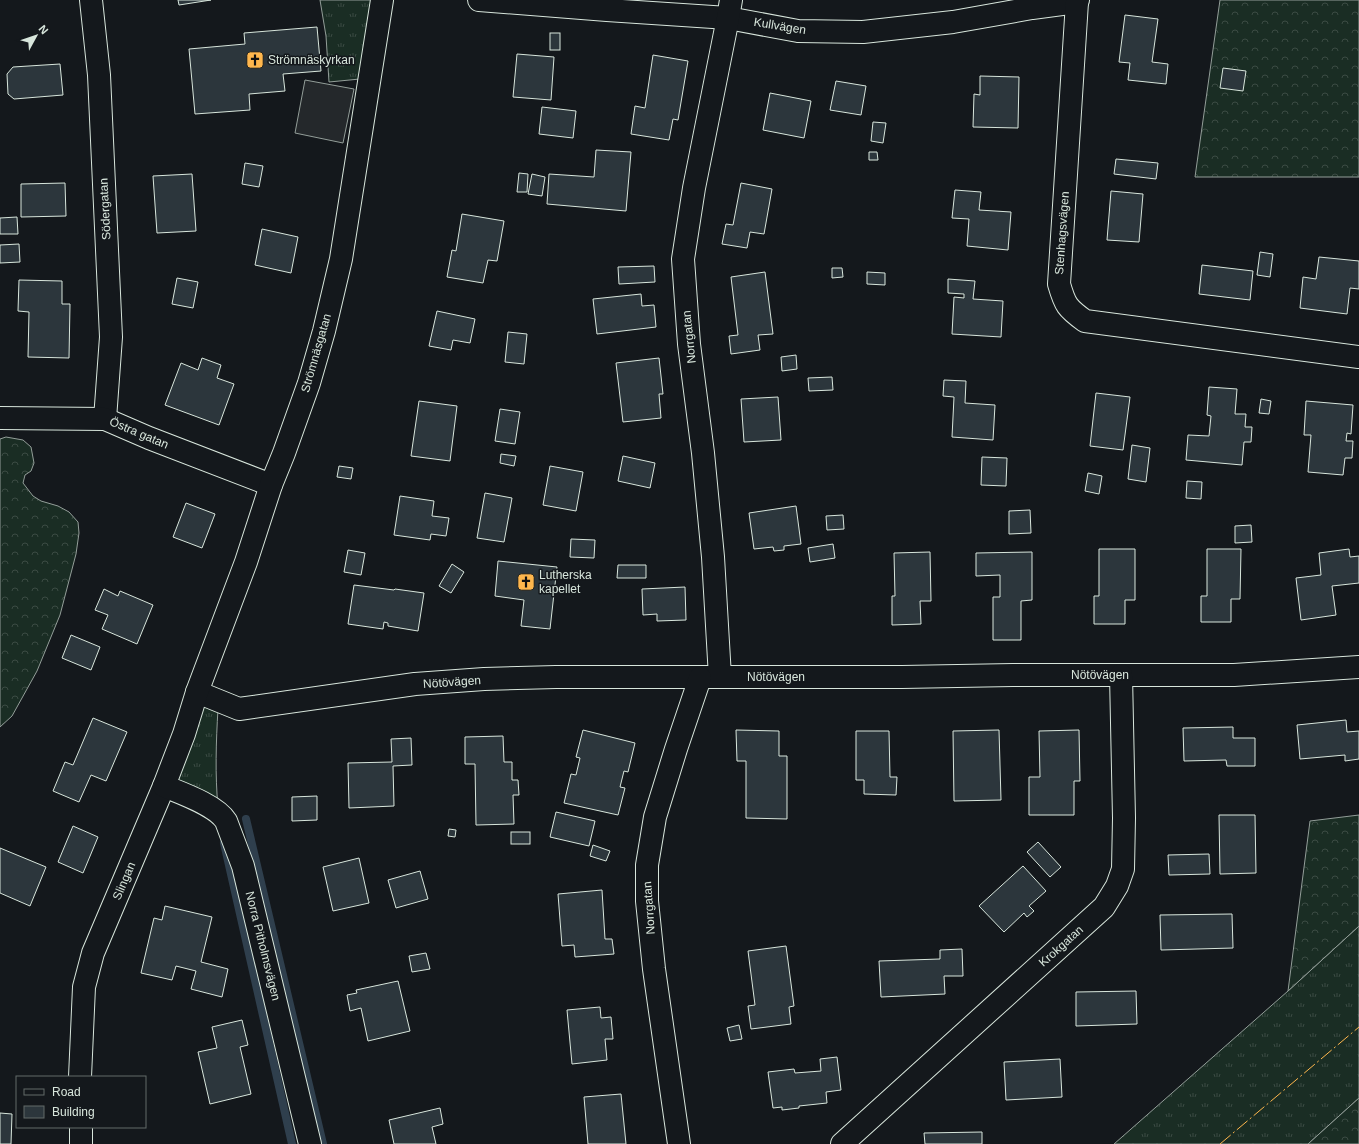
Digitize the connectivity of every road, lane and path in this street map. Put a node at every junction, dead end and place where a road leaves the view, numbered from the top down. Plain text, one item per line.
1 (91, 0) edge
2 (382, 0) edge
3 (479, 0) edge
4 (1077, 1) edge
5 (729, 9) edge
6 (1359, 357) edge
7 (0, 418) edge
8 (105, 419) junction
9 (271, 485) junction
10 (1359, 667) edge
11 (1121, 675) junction
12 (710, 677) junction
13 (197, 692) junction
14 (164, 786) junction
15 (80, 1076) edge
16 (81, 1128) edge
17 (81, 1144) edge
18 (310, 1144) edge
19 (679, 1144) edge
20 (842, 1144) edge

1 - 8 street, Södergatan
2 - 9 street, Strömnäsgatan
3 - 5 street, Kullvägen
4 - 5 street, Kullvägen
4 - 6 street, Stenhagsvägen
5 - 12 street, Norrgatan
7 - 8 street, Östra gatan
8 - 9 street, Östra gatan
9 - 13 street, Strömnäsgatan
10 - 11 street, Nötövägen
11 - 12 street, Nötövägen
11 - 20 street, Krokgatan
12 - 13 street, Nötövägen
12 - 19 street, Norrgatan
13 - 14 street, Slingan
14 - 15 street, Slingan
14 - 18 street, Norra Pitholmsvägen
16 - 17 street

